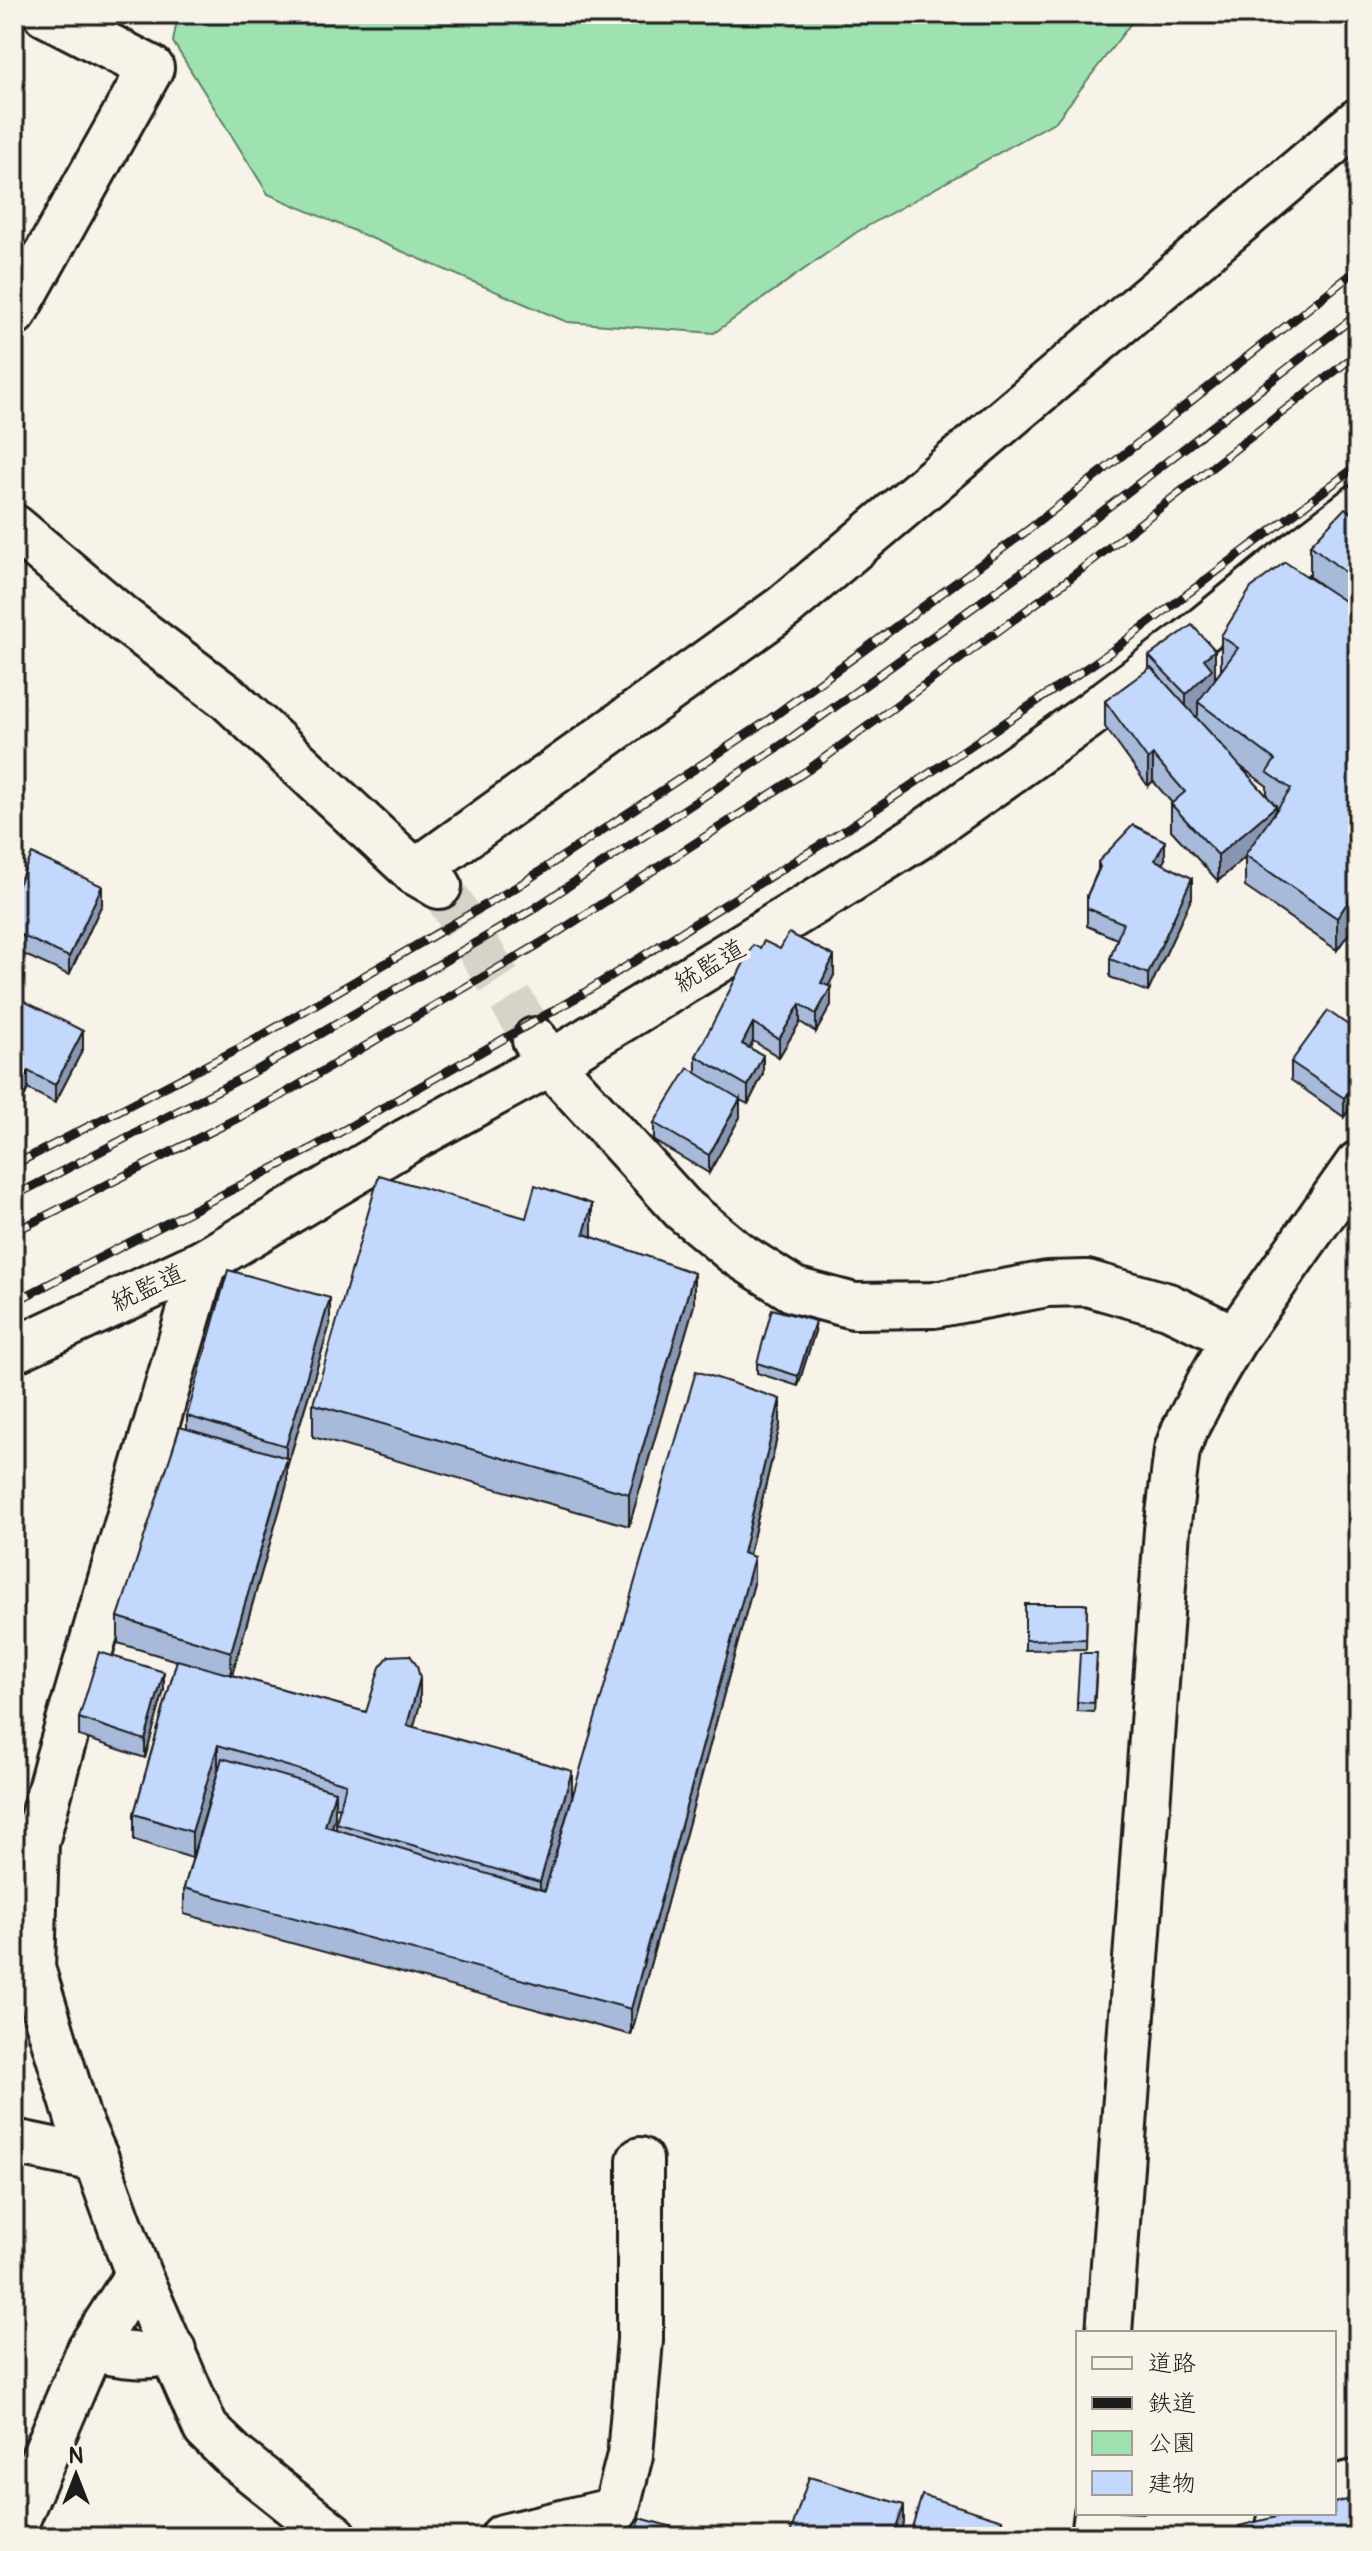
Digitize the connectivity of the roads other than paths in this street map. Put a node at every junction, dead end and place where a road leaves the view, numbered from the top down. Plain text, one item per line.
1 (46, 14) edge
2 (1358, 121) edge
3 (14, 313) edge
4 (1358, 507) edge
5 (14, 527) edge
6 (542, 1051) junction
7 (1358, 1164) edge
8 (204, 1262) junction
9 (1235, 1338) junction
10 (14, 1350) edge
11 (14, 2142) edge
12 (96, 2159) junction
13 (640, 2160) dead end
14 (138, 2274) junction
15 (1109, 2331) edge
16 (90, 2349) junction
17 (173, 2350) junction
18 (1358, 2482) edge
19 (1336, 2488) edge
20 (1226, 2515) edge
21 (14, 2527) edge
22 (1095, 2528) edge
23 (335, 2537) edge
24 (503, 2537) edge

1 - 3 street
2 - 5 street
4 - 6 street, 統監道
6 - 8 street, 統監道
6 - 9 street
7 - 9 street
8 - 10 street, 統監道
8 - 12 street
9 - 15 street
11 - 12 street
12 - 14 street
13 - 24 street
14 - 16 street
14 - 17 street
16 - 17 street
16 - 21 street
17 - 23 street
18 - 19 street
20 - 22 street

